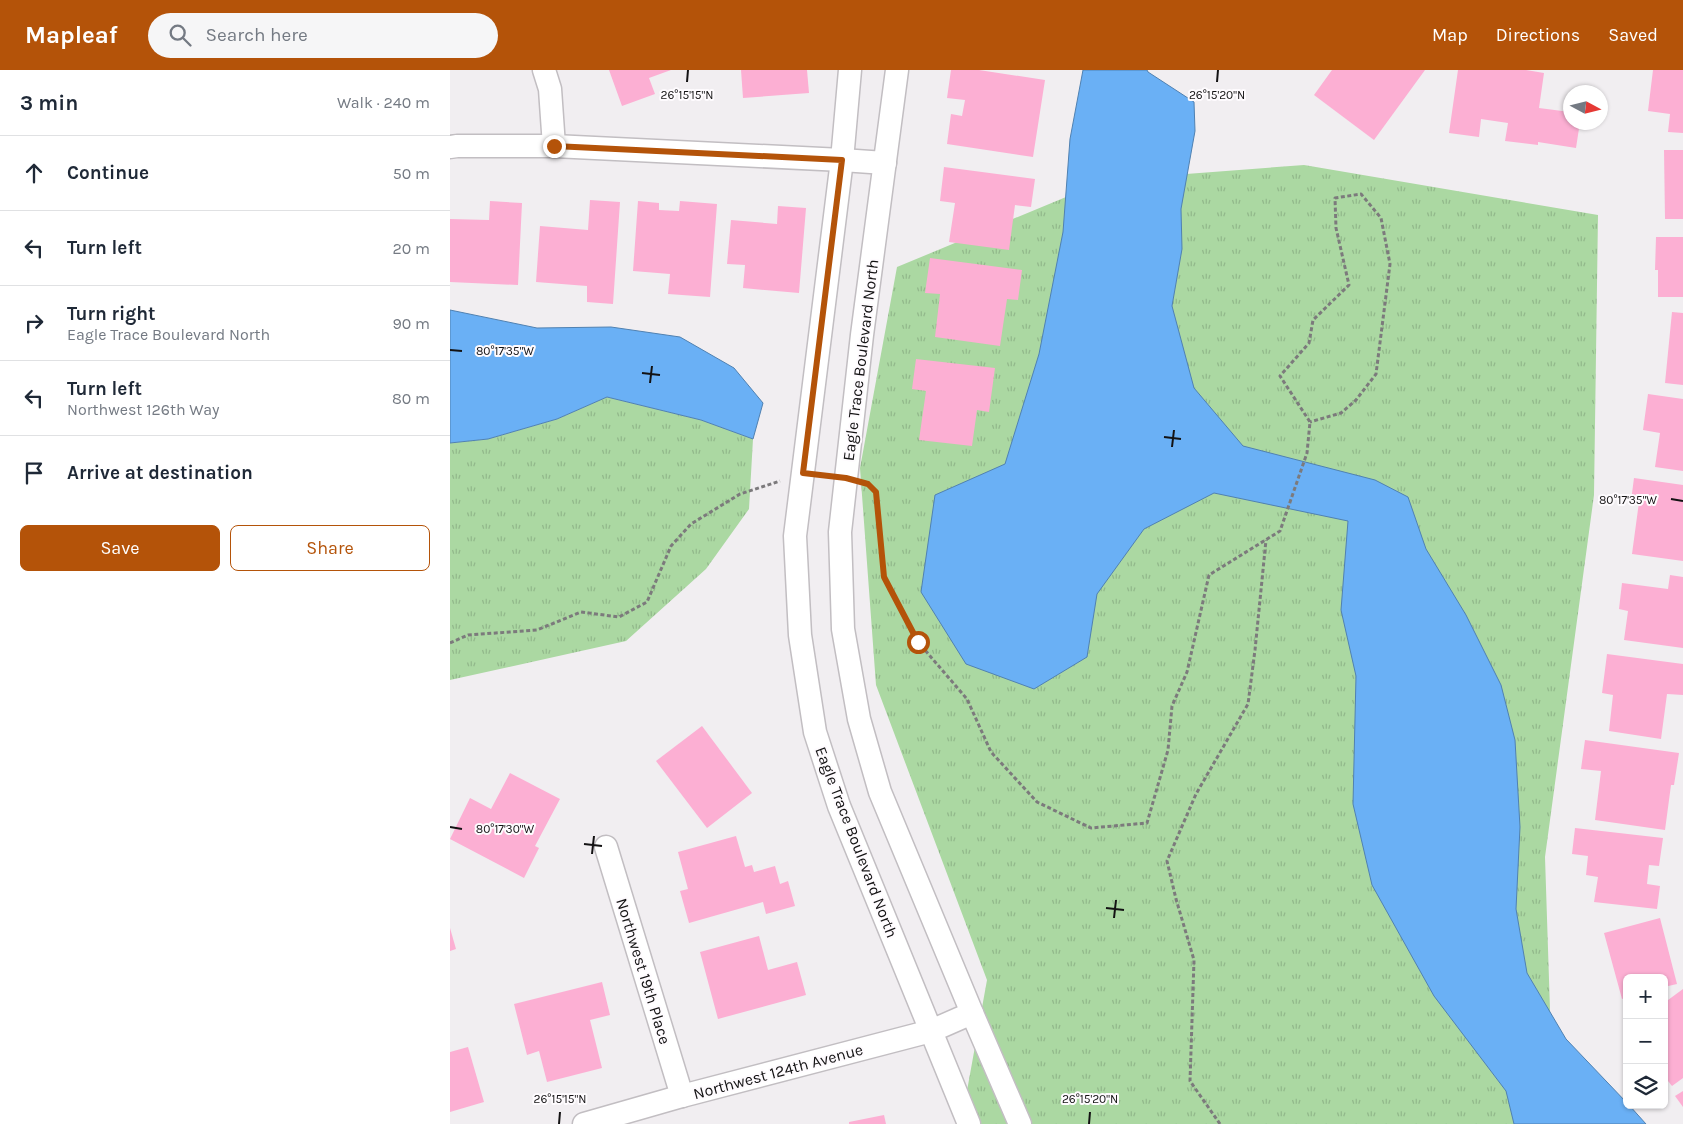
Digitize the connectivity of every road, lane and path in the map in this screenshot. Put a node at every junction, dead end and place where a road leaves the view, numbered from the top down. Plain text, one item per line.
1 (544, 70) edge
2 (850, 70) edge
3 (898, 70) edge
4 (554, 146) junction
5 (450, 147) edge
6 (842, 160) junction
7 (885, 163) junction
8 (1310, 422) junction
9 (803, 473) junction
10 (846, 478) junction
11 (1266, 539) junction
12 (450, 643) edge
13 (606, 847) dead end
14 (972, 1013) junction
15 (931, 1031) junction
16 (682, 1096) junction
17 (584, 1124) edge
18 (969, 1124) edge
19 (1020, 1124) edge
20 (1220, 1124) edge

1 - 4 street
2 - 6 street, Eagle Trace Boulevard North
3 - 7 street, Eagle Trace Boulevard North
4 - 5 street
4 - 6 street
6 - 7 street
6 - 9 street, Eagle Trace Boulevard North
7 - 10 street, Eagle Trace Boulevard North
8 - 8 path
8 - 11 path
9 - 12 path
9 - 15 street, Eagle Trace Boulevard North
10 - 11 path
10 - 14 street, Eagle Trace Boulevard North
11 - 20 path
13 - 16 street, Northwest 19th Place
14 - 15 street, Northwest 124th Avenue
14 - 19 street, Eagle Trace Boulevard North
15 - 16 street, Northwest 124th Avenue
15 - 18 street, Eagle Trace Boulevard North
16 - 17 street, Northwest 124th Avenue

